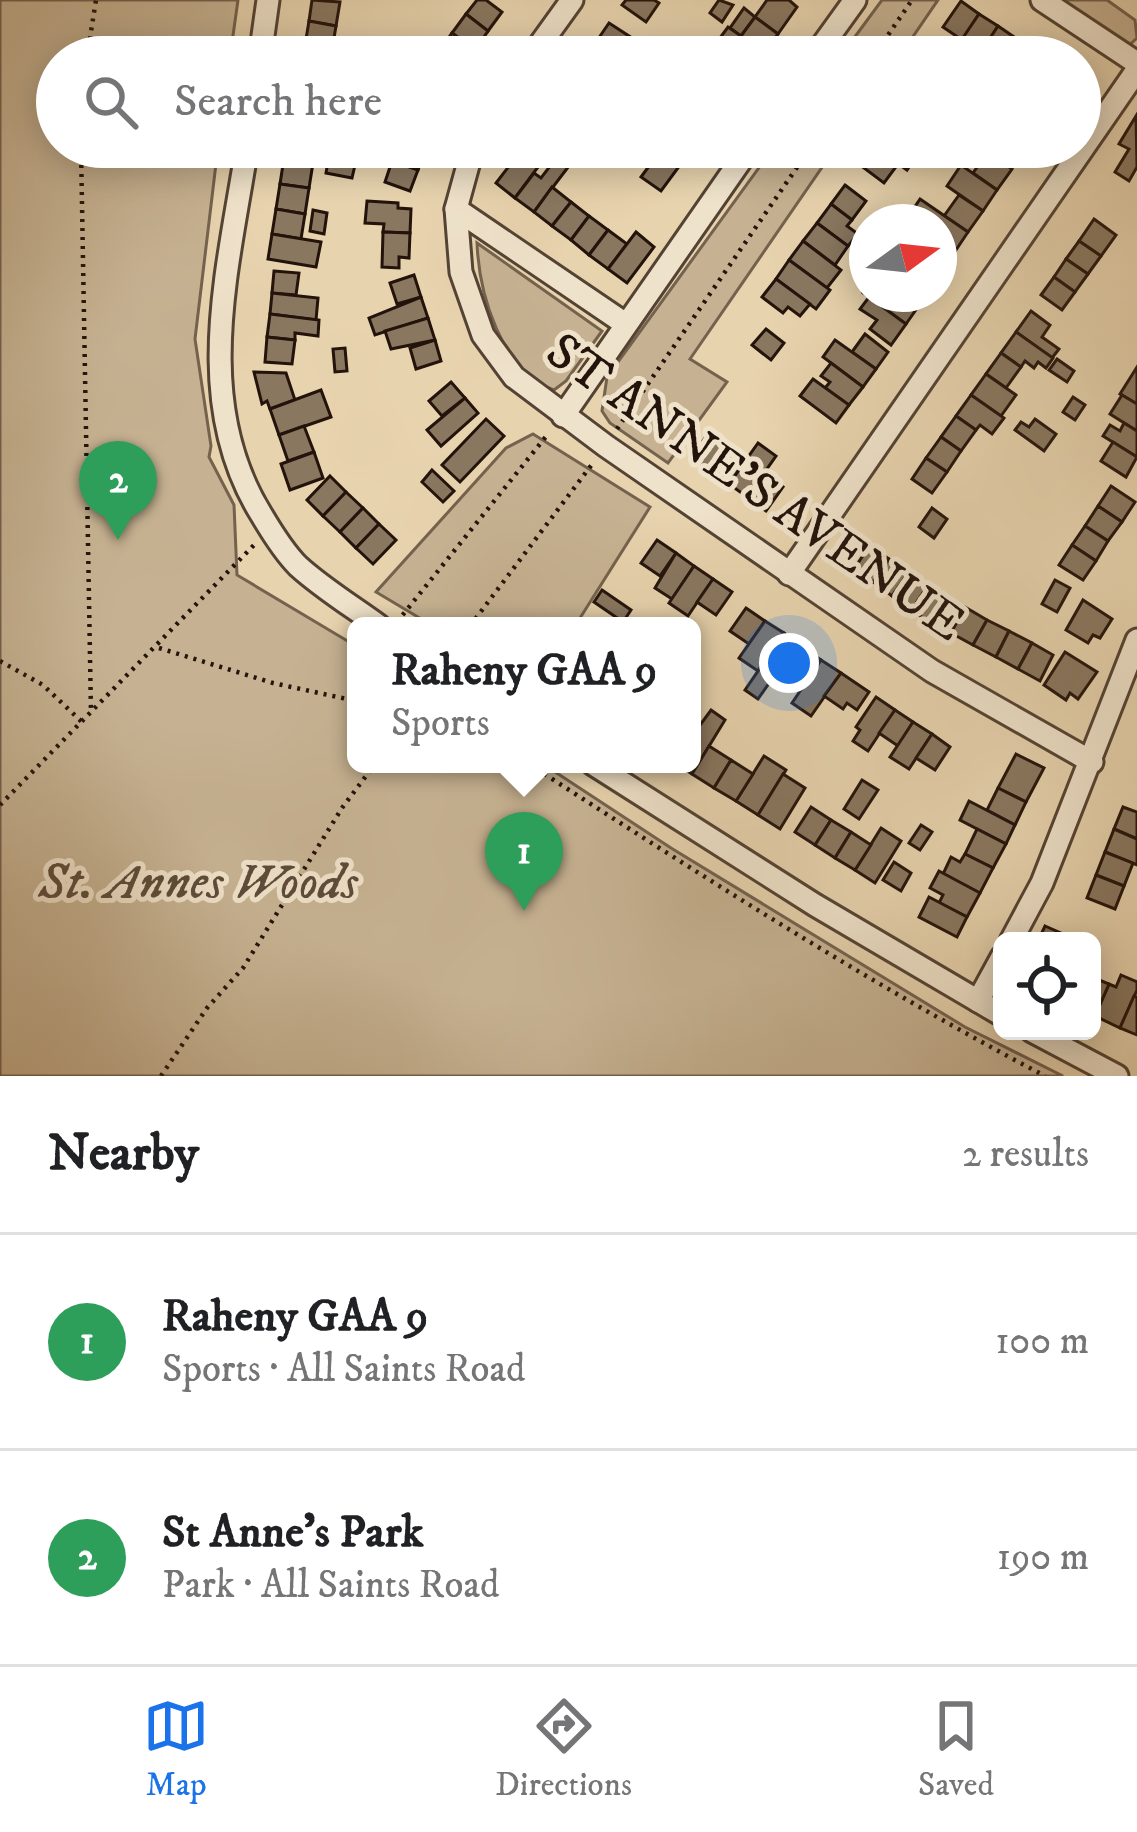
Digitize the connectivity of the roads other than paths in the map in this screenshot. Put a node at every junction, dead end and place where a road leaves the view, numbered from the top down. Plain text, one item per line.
1 (268, 0) edge
2 (572, 0) edge
3 (855, 0) edge
4 (1042, 0) edge
5 (263, 36) edge
6 (546, 36) edge
7 (829, 36) edge
8 (1094, 36) edge
9 (1101, 41) edge
10 (1137, 66) edge
11 (1101, 119) edge
12 (244, 168) edge
13 (467, 168) edge
14 (735, 168) edge
15 (1067, 168) edge
16 (456, 209) junction
17 (624, 323) junction
18 (563, 416) junction
19 (789, 574) junction
20 (367, 617) edge
21 (1137, 640) edge
22 (1092, 762) junction
23 (607, 773) edge
24 (1015, 932) edge
25 (993, 974) edge
26 (978, 1001) junction
27 (993, 1010) edge
28 (1049, 1040) edge
29 (1117, 1076) edge

1 - 5 street
2 - 6 street
3 - 7 street
4 - 8 street
9 - 10 street
10 - 11 street
12 - 20 street
13 - 16 street, ST ANNE'S AVENUE
14 - 17 street
15 - 19 street
16 - 17 street
16 - 18 street, ST ANNE'S AVENUE
17 - 18 street
18 - 19 street, ST ANNE'S AVENUE
19 - 22 street, ST ANNE'S AVENUE
21 - 22 street
22 - 24 street
23 - 26 street
25 - 26 street
26 - 27 street
28 - 29 street

